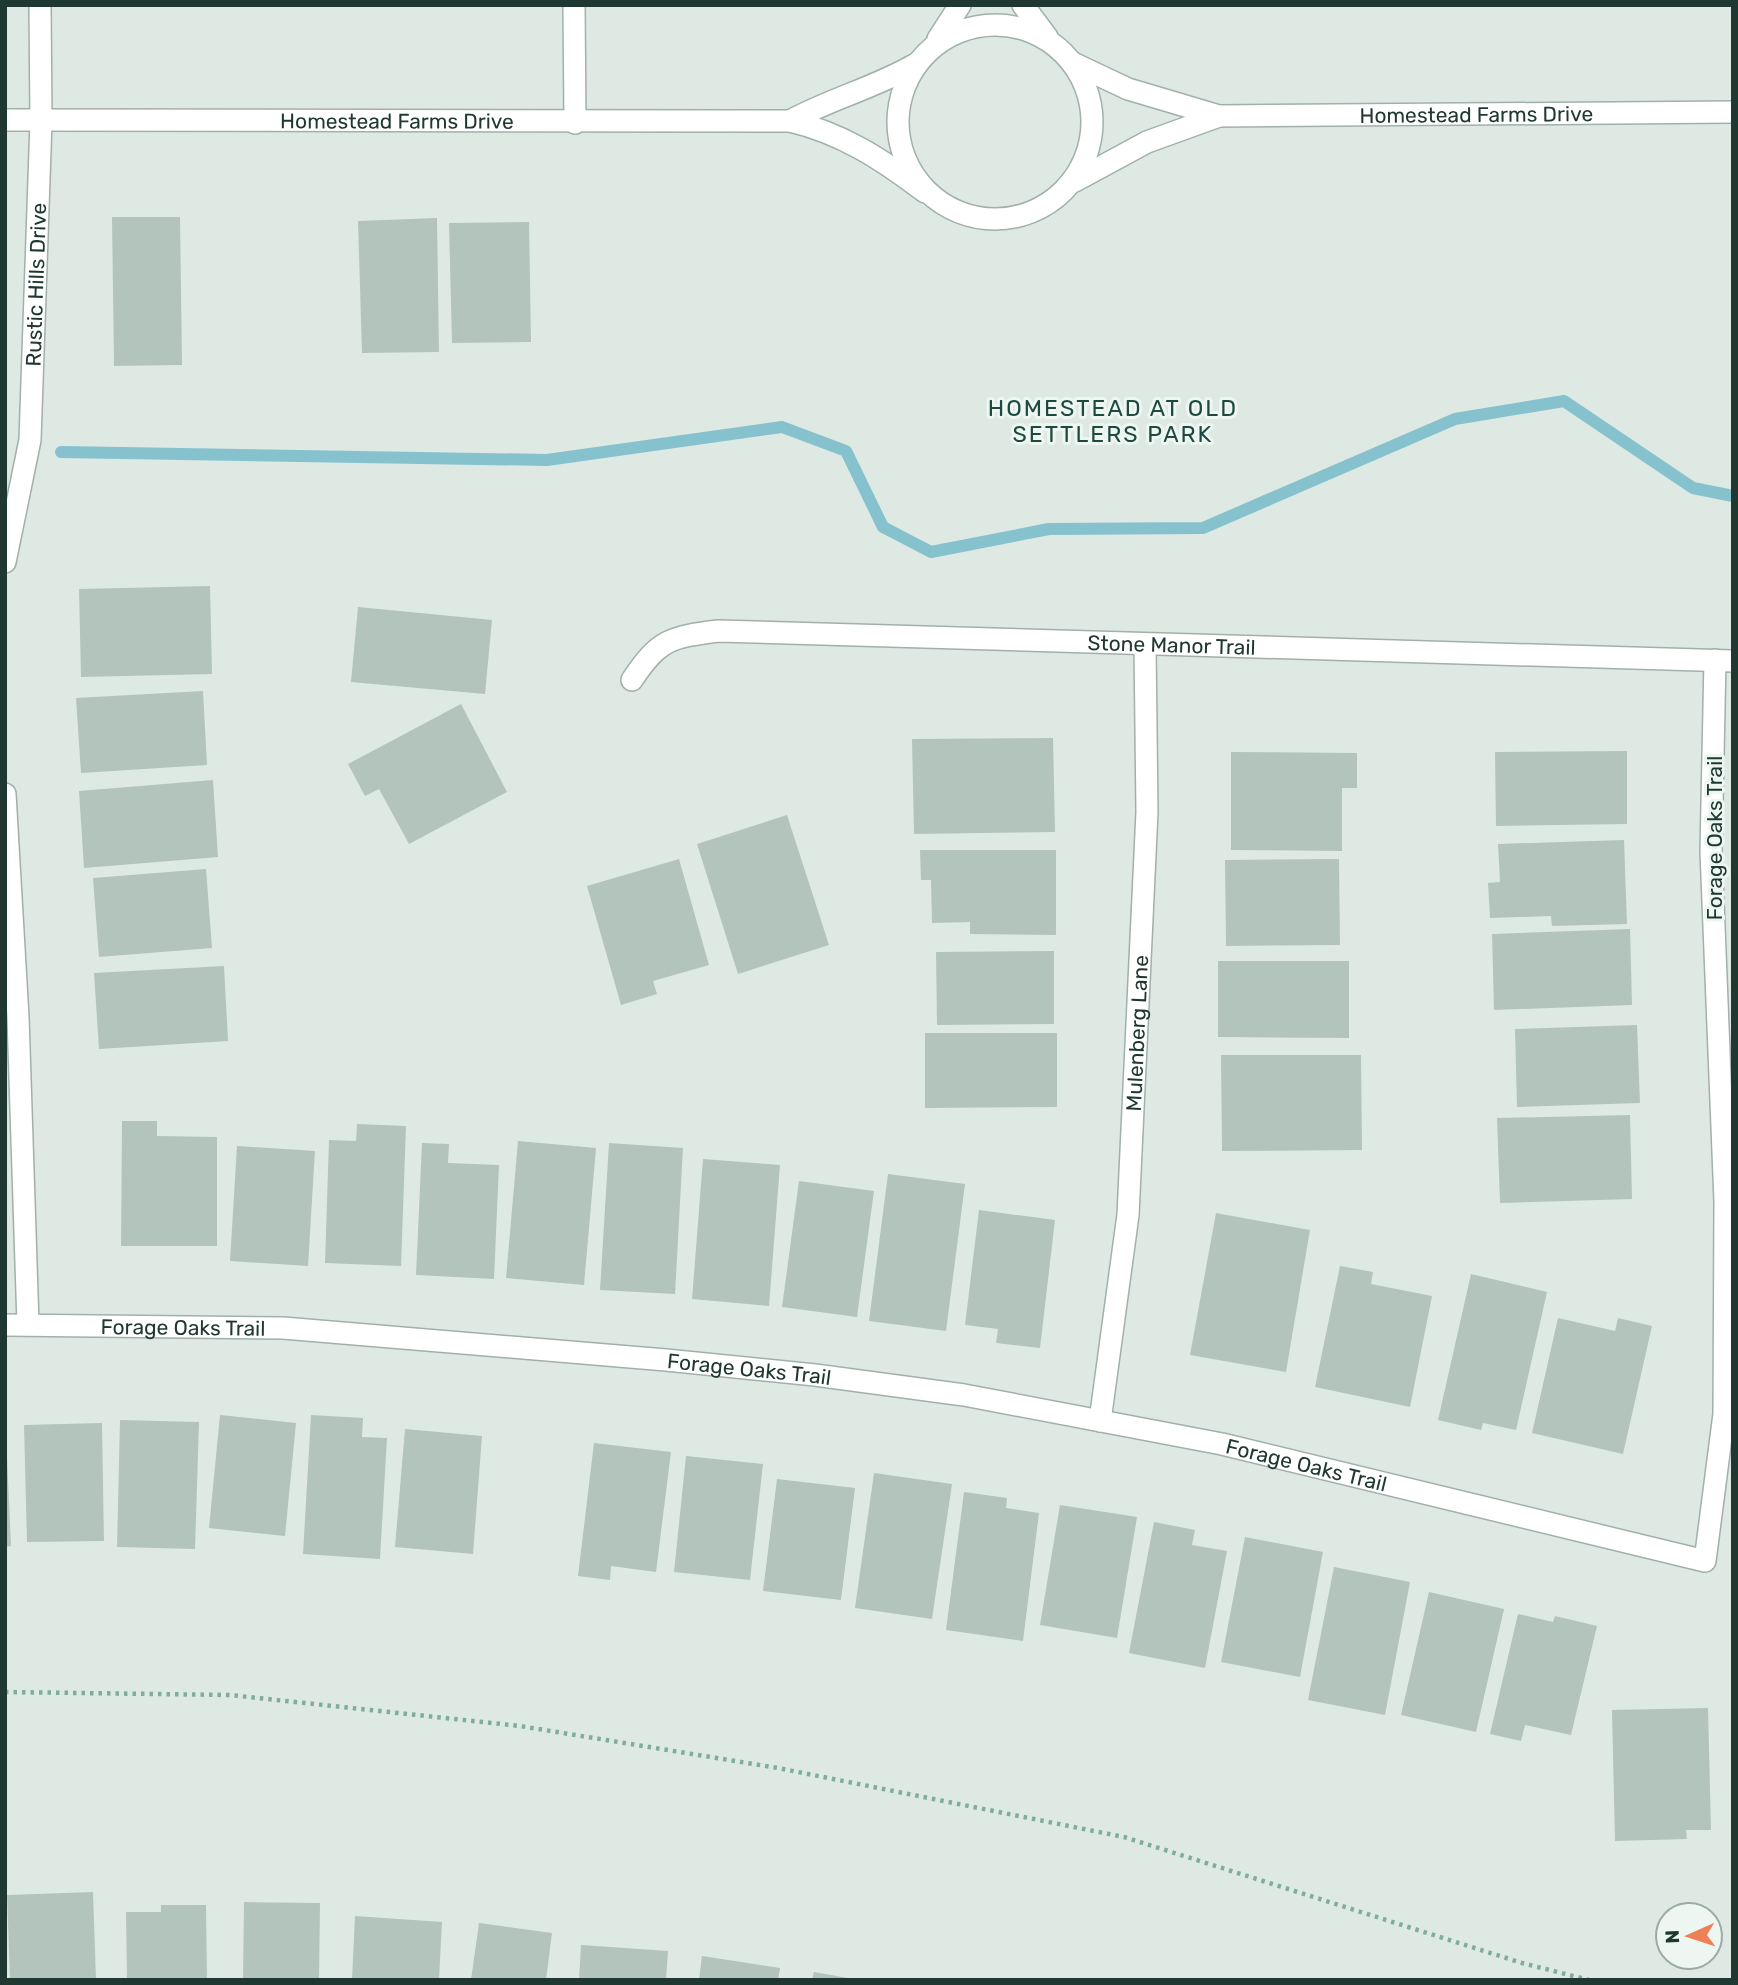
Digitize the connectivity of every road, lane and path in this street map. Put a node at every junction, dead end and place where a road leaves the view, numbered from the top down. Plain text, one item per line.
1 (40, 5) edge
2 (574, 5) edge
3 (960, 5) edge
4 (1023, 5) edge
5 (1050, 41) junction
6 (934, 46) junction
7 (1073, 63) junction
8 (914, 65) junction
9 (1733, 112) edge
10 (1219, 116) junction
11 (5, 120) edge
12 (41, 121) junction
13 (790, 121) junction
14 (575, 123) junction
15 (1073, 182) junction
16 (925, 192) junction
17 (5, 562) edge
18 (1145, 645) junction
19 (1724, 661) edge
20 (632, 680) dead end
21 (5, 794) edge
22 (1729, 1202) edge
23 (28, 1324) junction
24 (5, 1325) edge
25 (1100, 1421) junction
26 (5, 1692) edge
27 (1589, 1980) edge

1 - 12 street, Rustic Hills Drive
2 - 14 street
3 - 6 street
4 - 5 street
5 - 6 street, Homestead Farms Drive
5 - 7 street, Homestead Farms Drive
6 - 8 street, Homestead Farms Drive
7 - 10 street, Homestead Farms Drive
7 - 15 street, Homestead Farms Drive
8 - 13 street, Homestead Farms Drive
8 - 16 street, Homestead Farms Drive
9 - 10 street, Homestead Farms Drive
10 - 15 street, Homestead Farms Drive
11 - 12 street, Homestead Farms Drive
12 - 14 street, Homestead Farms Drive
12 - 17 street, Rustic Hills Drive
13 - 14 street, Homestead Farms Drive
13 - 16 street, Homestead Farms Drive
15 - 16 street, Homestead Farms Drive
18 - 19 street, Stone Manor Trail
18 - 20 street, Stone Manor Trail
18 - 25 street, Mulenberg Lane
19 - 22 street, Forage Oaks Trail
21 - 23 street
22 - 25 street, Forage Oaks Trail
23 - 24 street, Forage Oaks Trail
23 - 25 street, Forage Oaks Trail
26 - 27 path

